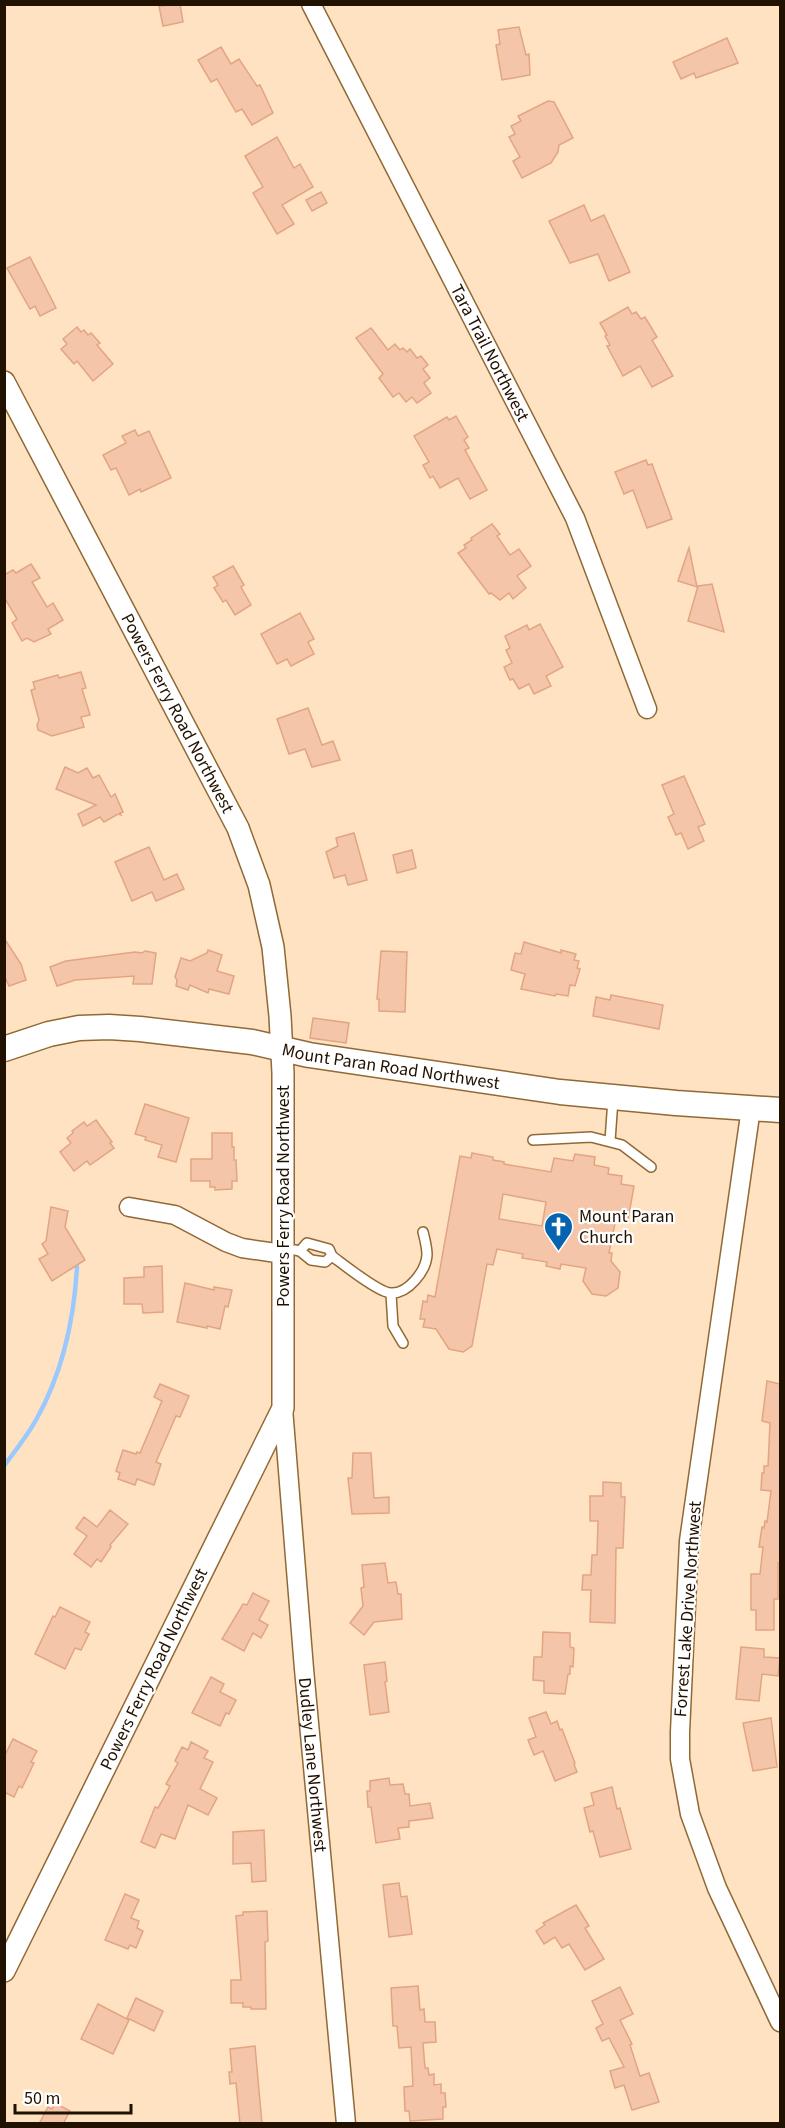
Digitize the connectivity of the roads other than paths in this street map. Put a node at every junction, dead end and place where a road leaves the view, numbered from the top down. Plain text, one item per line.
1 (311, 4) edge
2 (4, 382) edge
3 (647, 709) dead end
4 (4, 1049) edge
5 (282, 1049) junction
6 (613, 1097) junction
7 (751, 1108) junction
8 (780, 1110) edge
9 (533, 1140) dead end
10 (610, 1141) junction
11 (651, 1167) dead end
12 (129, 1207) dead end
13 (423, 1232) dead end
14 (289, 1251) junction
15 (332, 1256) junction
16 (391, 1294) junction
17 (404, 1343) dead end
18 (283, 1408) junction
19 (4, 1971) edge
20 (780, 2022) edge
21 (346, 2124) edge

1 - 3 street, Tara Trail Northwest
2 - 5 street, Powers Ferry Road Northwest
4 - 5 main road, Mount Paran Road Northwest
5 - 6 main road, Mount Paran Road Northwest
5 - 14 street, Powers Ferry Road Northwest
6 - 7 main road, Mount Paran Road Northwest
6 - 10 lane
7 - 8 main road, Mount Paran Road Northwest
7 - 20 street, Forrest Lake Drive Northwest
9 - 10 lane
10 - 11 lane
12 - 14 street
13 - 16 lane
14 - 15 lane
14 - 15 lane
14 - 18 street, Powers Ferry Road Northwest
15 - 16 lane
16 - 17 lane
18 - 19 street, Powers Ferry Road Northwest
18 - 21 street, Dudley Lane Northwest

